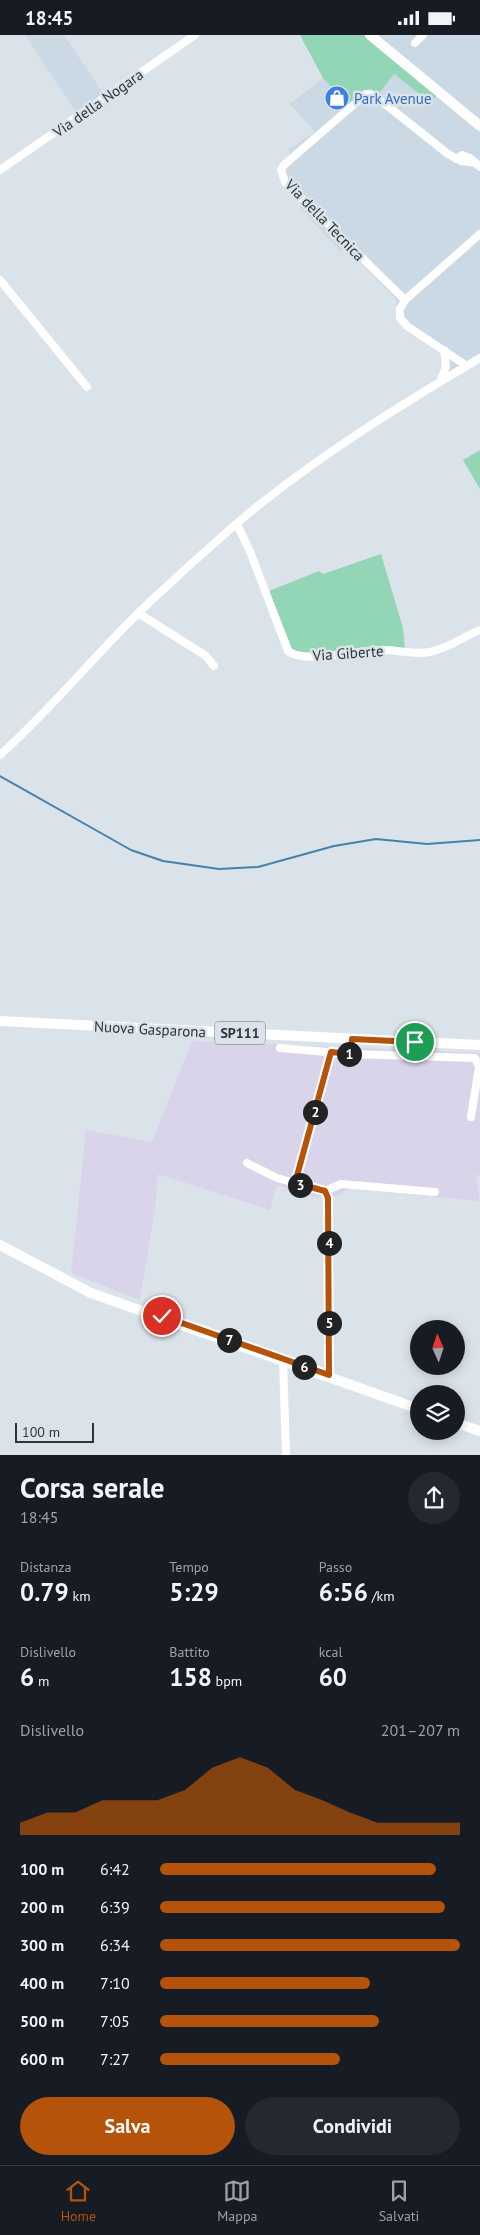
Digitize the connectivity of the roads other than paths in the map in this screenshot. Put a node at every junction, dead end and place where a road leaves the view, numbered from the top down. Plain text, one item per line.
1 (195, 35) edge
2 (370, 35) edge
3 (423, 35) edge
4 (415, 43) dead end
5 (480, 127) edge
6 (478, 165) edge
7 (0, 170) edge
8 (480, 234) edge
9 (0, 280) edge
10 (405, 300) junction
11 (444, 350) junction
12 (456, 358) junction
13 (480, 358) edge
14 (447, 362) junction
15 (466, 366) junction
16 (458, 371) junction
17 (439, 381) junction
18 (87, 387) dead end
19 (236, 524) junction
20 (138, 613) junction
21 (480, 630) edge
22 (214, 666) dead end
23 (0, 755) edge
24 (0, 1021) edge
25 (352, 1039) junction
26 (480, 1045) edge
27 (280, 1048) dead end
28 (331, 1052) junction
29 (351, 1054) junction
30 (471, 1117) dead end
31 (247, 1163) dead end
32 (295, 1183) junction
33 (325, 1191) junction
34 (435, 1192) dead end
35 (0, 1245) edge
36 (283, 1359) junction
37 (329, 1375) junction
38 (410, 1406) edge
39 (465, 1426) edge
40 (480, 1431) edge
41 (286, 1455) edge

1 - 7 street, Via della Nogara
2 - 5 main road
3 - 4 street
6 - 10 street, Via della Tecnica
8 - 10 street
9 - 18 street
10 - 11 street
11 - 12 street
11 - 14 street
12 - 15 street
12 - 16 street
13 - 15 street
14 - 16 street
14 - 17 street
15 - 16 street
16 - 17 street
17 - 19 street
19 - 20 street
19 - 21 street, Via Giberte
20 - 22 street
20 - 23 street
24 - 25 main road, Nuova Gasparona / SP111
25 - 26 main road, Nuova Gasparona / SP111
25 - 29 street
27 - 28 street
28 - 29 street
28 - 32 street
29 - 30 street
31 - 32 street
32 - 33 street
33 - 34 street
33 - 37 street
35 - 36 main road
36 - 37 main road
36 - 41 street
37 - 38 main road
39 - 40 main road

